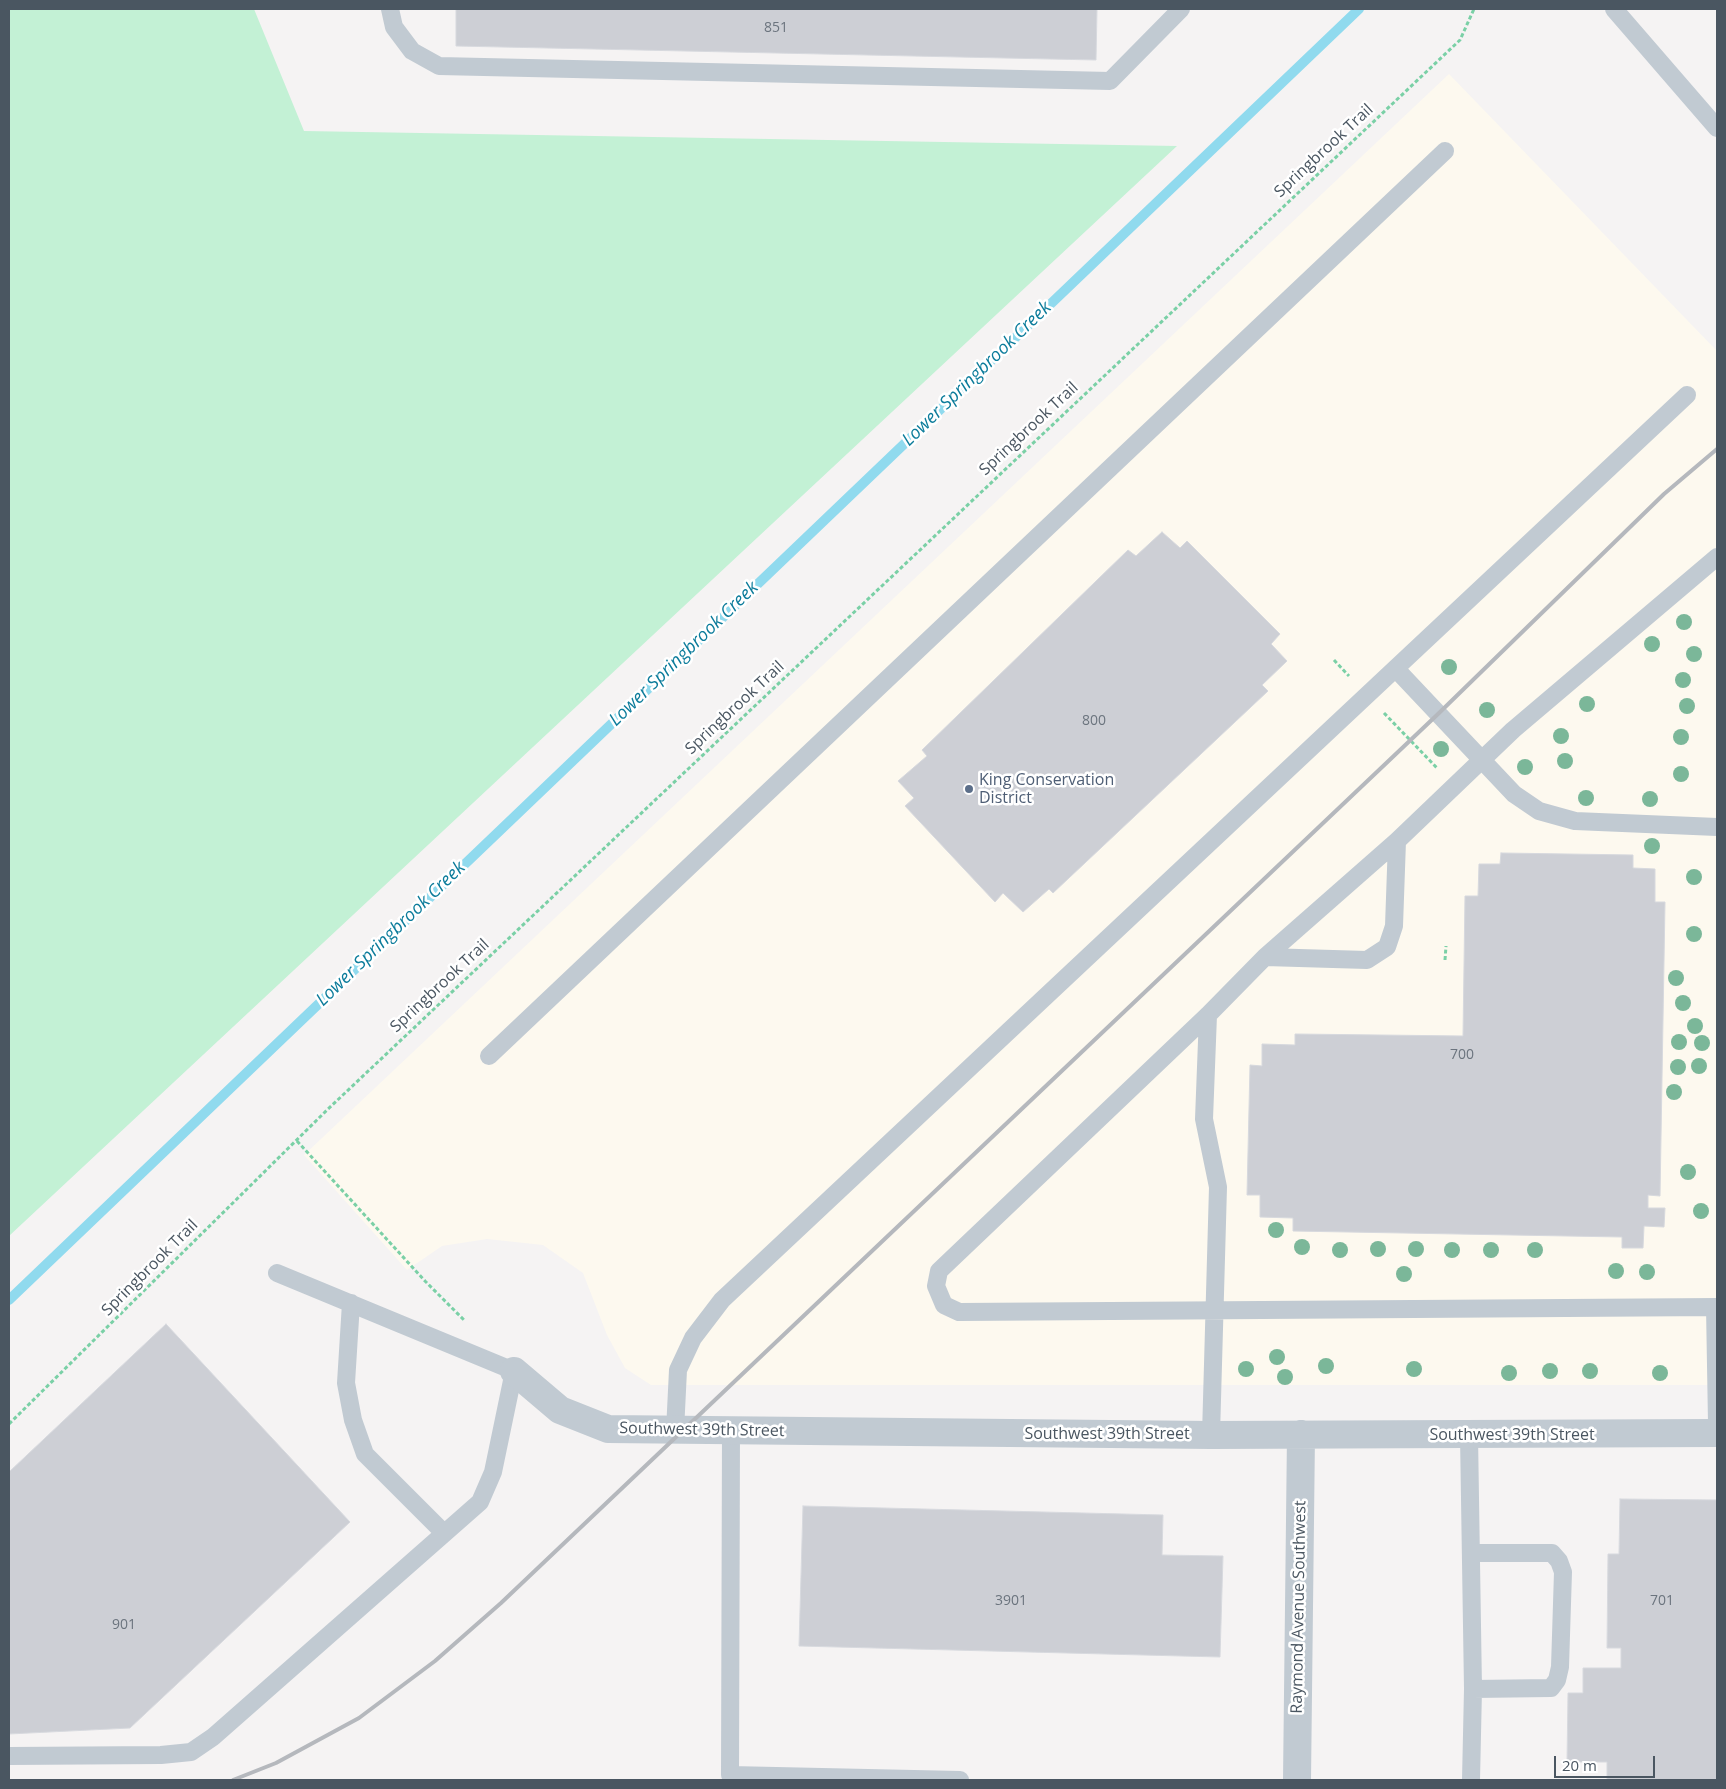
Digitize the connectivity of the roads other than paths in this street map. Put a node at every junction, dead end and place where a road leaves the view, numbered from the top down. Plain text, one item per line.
1 (390, 9) edge
2 (1181, 9) edge
3 (1614, 9) edge
4 (1717, 128) edge
5 (1445, 151) dead end
6 (1687, 395) dead end
7 (1717, 557) edge
8 (1396, 669) junction
9 (1482, 759) junction
10 (1717, 827) edge
11 (1397, 841) junction
12 (1265, 957) junction
13 (1208, 1016) junction
14 (489, 1056) dead end
15 (277, 1273) dead end
16 (351, 1303) junction
17 (1716, 1307) edge
18 (1214, 1310) junction
19 (514, 1371) junction
20 (1717, 1423) edge
21 (675, 1431) junction
22 (731, 1431) junction
23 (1717, 1433) edge
24 (1301, 1434) junction
25 (1211, 1435) junction
26 (1469, 1435) junction
27 (444, 1533) junction
28 (1472, 1553) junction
29 (1472, 1689) junction
30 (9, 1756) edge
31 (960, 1780) edge
32 (1297, 1780) edge
33 (1471, 1780) edge

1 - 2 lane
3 - 4 lane
5 - 14 lane
6 - 8 lane
7 - 9 lane
8 - 9 lane
8 - 21 lane
9 - 10 lane
9 - 11 lane
11 - 12 lane
11 - 12 lane
12 - 13 lane
13 - 18 lane
13 - 18 lane
15 - 16 lane
16 - 19 lane
16 - 27 lane
17 - 18 lane
17 - 20 lane
18 - 25 lane
19 - 21 street, Southwest 39th Street
19 - 27 lane
21 - 22 street, Southwest 39th Street
22 - 25 street, Southwest 39th Street
22 - 31 lane
23 - 26 street, Southwest 39th Street
24 - 25 street, Southwest 39th Street
24 - 26 street, Southwest 39th Street
24 - 32 street, Raymond Avenue Southwest
26 - 28 lane
27 - 30 lane
28 - 29 lane
28 - 29 lane
29 - 33 lane

